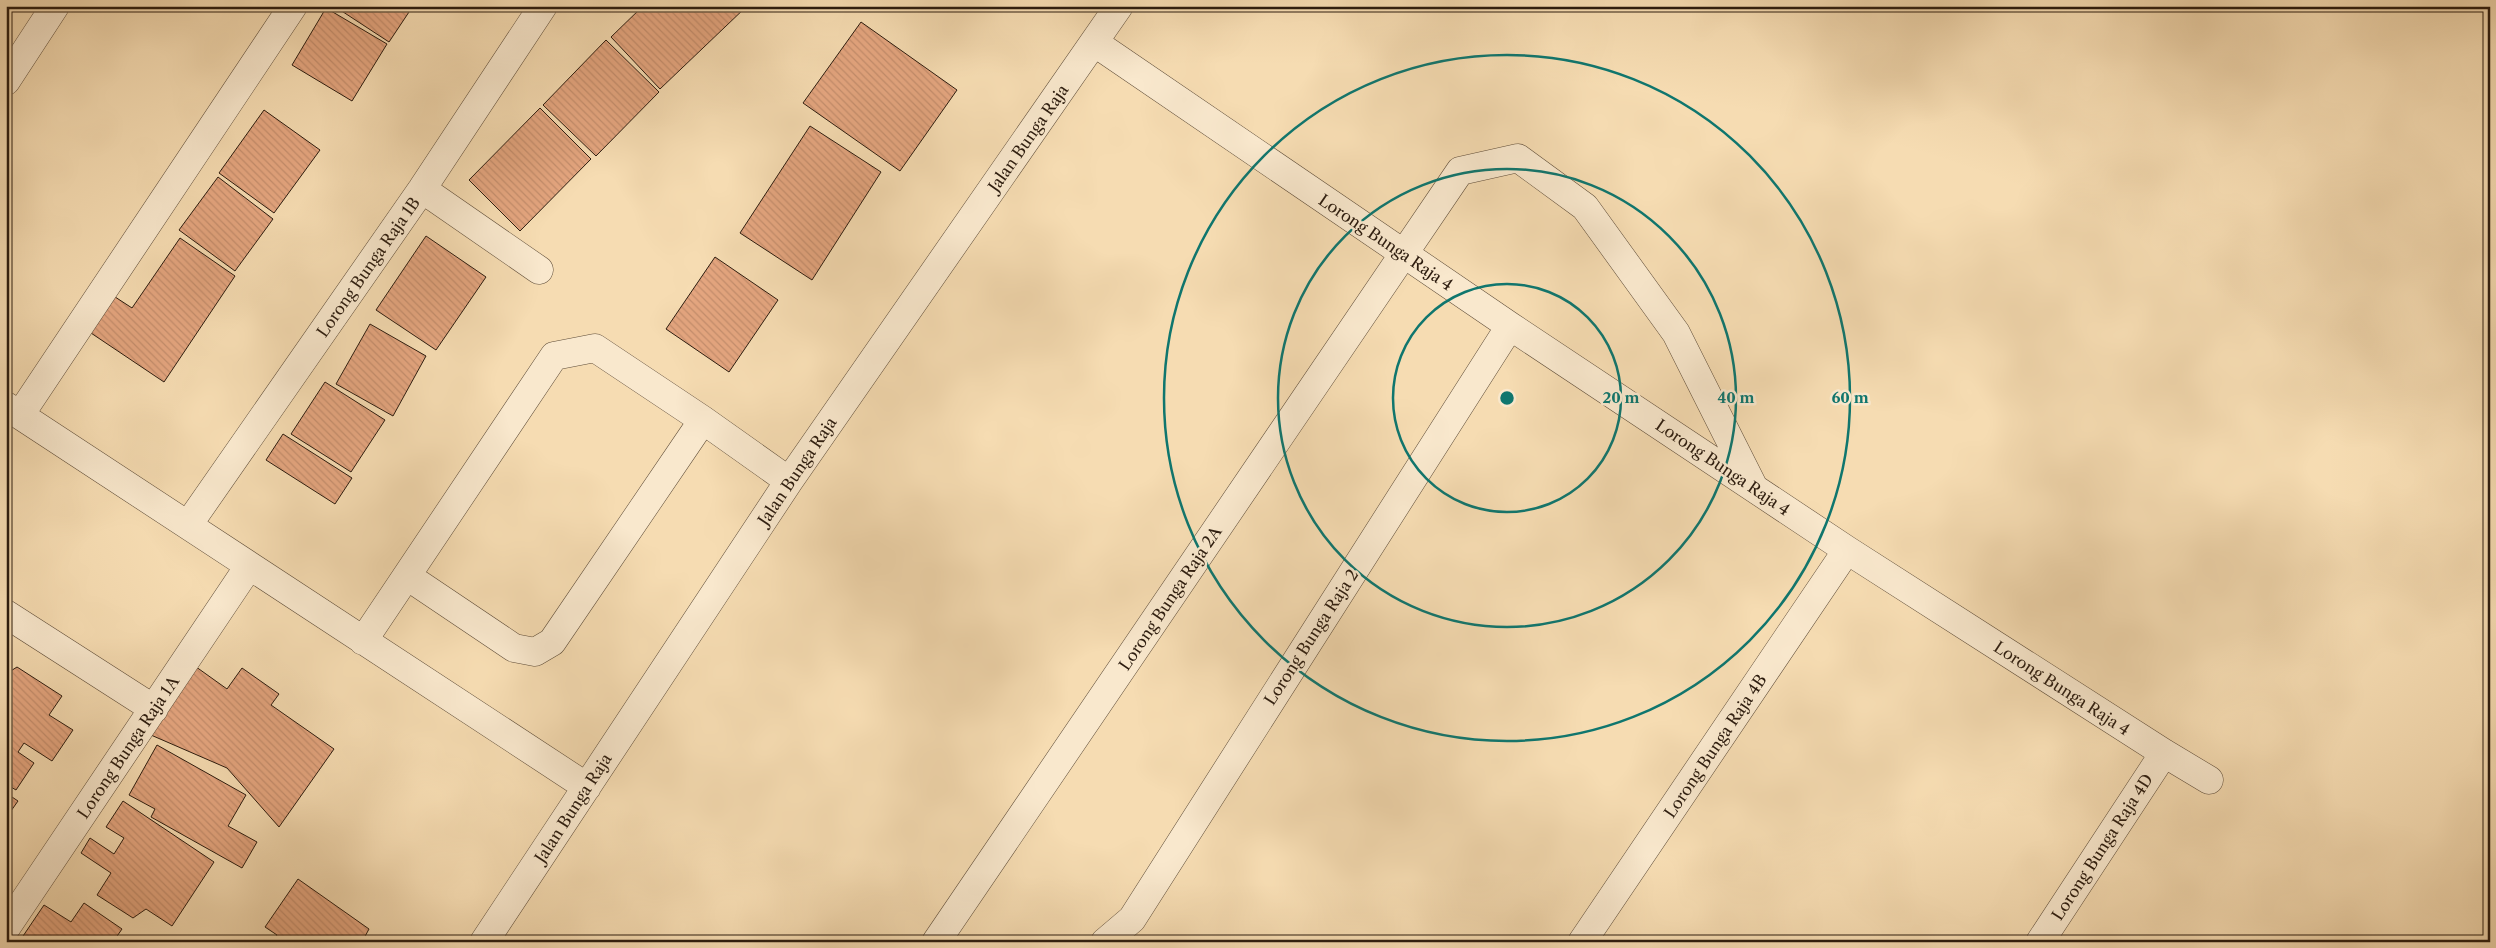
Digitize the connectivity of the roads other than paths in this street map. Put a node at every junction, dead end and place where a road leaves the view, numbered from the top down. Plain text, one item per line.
1 (55, 6) edge
2 (293, 6) edge
3 (543, 6) edge
4 (1119, 6) edge
5 (1095, 43) junction
6 (6, 81) edge
7 (422, 189) junction
8 (1404, 255) junction
9 (540, 270) dead end
10 (1510, 326) junction
11 (13, 411) edge
12 (703, 420) junction
13 (789, 481) junction
14 (1753, 486) junction
15 (188, 526) junction
16 (1847, 550) junction
17 (249, 566) junction
18 (407, 576) junction
19 (6, 614) edge
20 (363, 641) junction
21 (154, 709) junction
22 (2164, 753) junction
23 (2209, 780) dead end
24 (587, 787) junction
25 (6, 928) edge
26 (484, 942) edge
27 (936, 942) edge
28 (1105, 942) edge
29 (1582, 942) edge
30 (2040, 942) edge

1 - 6 street
2 - 11 street
3 - 7 street, Lorong Bunga Raja 1B
4 - 5 street, Jalan Bunga Raja
5 - 8 street, Lorong Bunga Raja 4
5 - 13 street, Jalan Bunga Raja
7 - 9 street
7 - 15 street, Lorong Bunga Raja 1B
8 - 10 street, Lorong Bunga Raja 4
8 - 14 street, Lorong Bunga Raja 2A
8 - 27 street, Lorong Bunga Raja 2A
10 - 14 street, Lorong Bunga Raja 4
10 - 28 street, Lorong Bunga Raja 2
11 - 15 street
12 - 13 street
12 - 18 street
12 - 18 street
13 - 24 street, Jalan Bunga Raja
14 - 16 street, Lorong Bunga Raja 4
15 - 17 street
16 - 22 street, Lorong Bunga Raja 4
16 - 29 street, Lorong Bunga Raja 4B
17 - 20 street
17 - 21 street, Lorong Bunga Raja 1A
18 - 20 street
19 - 21 street
20 - 24 street
21 - 25 street, Lorong Bunga Raja 1A
22 - 23 street, Lorong Bunga Raja 4
22 - 30 street, Lorong Bunga Raja 4D
24 - 26 street, Jalan Bunga Raja

